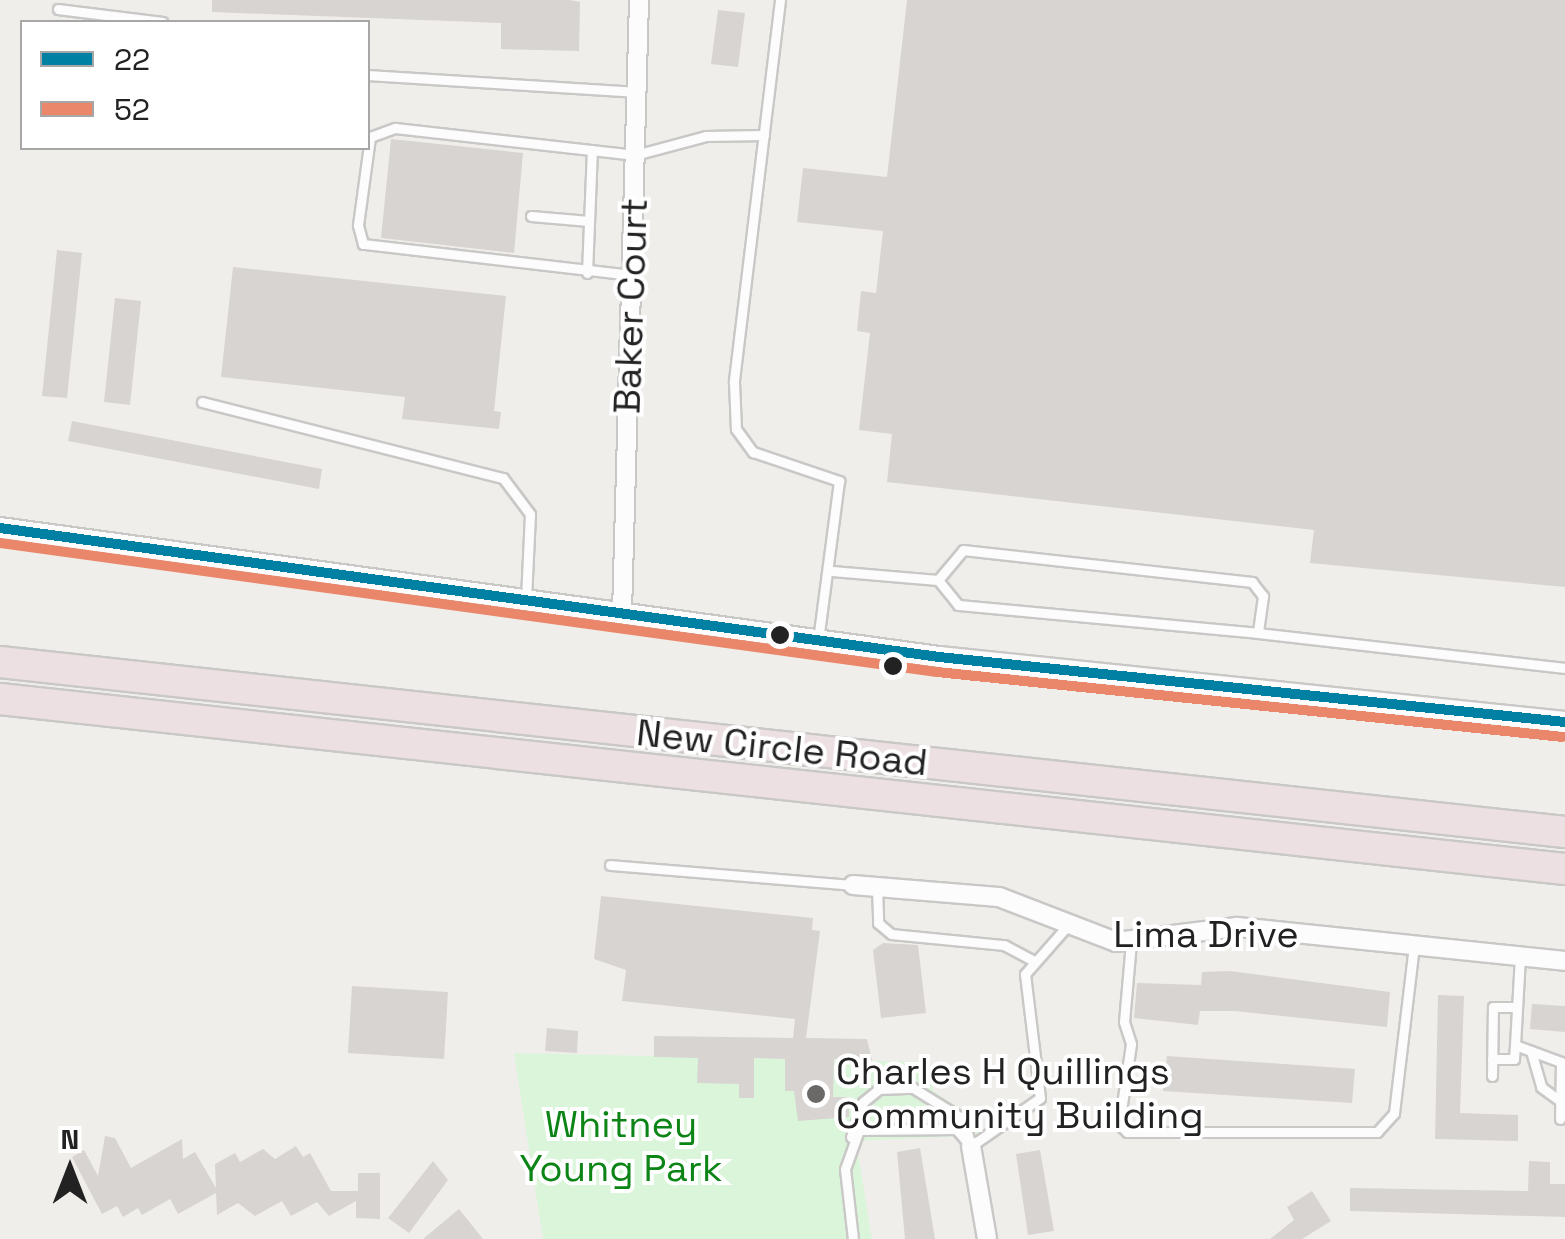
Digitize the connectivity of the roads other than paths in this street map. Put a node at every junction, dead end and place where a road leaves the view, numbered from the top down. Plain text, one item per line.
1 (640, 0) edge
2 (780, 0) edge
3 (58, 9) dead end
4 (146, 20) edge
5 (370, 75) edge
6 (637, 92) junction
7 (764, 134) junction
8 (370, 137) edge
9 (368, 150) edge
10 (592, 150) junction
11 (635, 155) junction
12 (530, 216) dead end
13 (589, 221) junction
14 (586, 273) junction
15 (632, 276) junction
16 (202, 402) dead end
17 (0, 528) edge
18 (832, 571) junction
19 (938, 580) junction
20 (526, 599) junction
21 (622, 613) junction
22 (1258, 633) junction
23 (818, 640) junction
24 (0, 662) edge
25 (1565, 668) edge
26 (0, 699) edge
27 (1565, 722) edge
28 (1565, 832) edge
29 (610, 865) dead end
30 (1565, 869) edge
31 (853, 885) joint
32 (877, 887) junction
33 (1069, 924) junction
34 (1131, 942) junction
35 (1414, 944) junction
36 (1520, 956) junction
37 (1565, 960) edge
38 (1034, 962) junction
39 (1517, 1007) junction
40 (1515, 1046) junction
41 (1531, 1051) junction
42 (1492, 1059) junction
43 (1492, 1076) dead end
44 (1560, 1101) junction
45 (1560, 1119) dead end
46 (850, 1141) junction
47 (970, 1141) junction
48 (853, 1239) edge
49 (986, 1239) edge

1 - 6 street, Baker Court
2 - 7 lane
3 - 4 lane
5 - 6 lane
6 - 11 street, Baker Court
7 - 11 lane
7 - 18 lane
8 - 10 lane
9 - 14 lane
10 - 11 lane
10 - 13 lane
11 - 15 street, Baker Court
12 - 13 lane
13 - 14 lane
14 - 15 lane
15 - 21 street, Baker Court
16 - 20 lane
17 - 20 street
18 - 19 lane
18 - 23 lane
19 - 22 lane
19 - 22 lane
20 - 21 street
21 - 23 street
22 - 25 lane
23 - 27 street
24 - 28 highway, New Circle Road
26 - 30 highway, New Circle Road
29 - 31 lane
31 - 32 street, Lima Drive
32 - 33 street, Lima Drive
32 - 38 lane
33 - 34 street, Lima Drive
33 - 38 lane
34 - 35 street, Lima Drive
34 - 35 lane
35 - 36 street, Lima Drive
36 - 37 street, Lima Drive
36 - 39 lane
38 - 47 lane
39 - 40 lane
39 - 42 lane
40 - 41 lane
40 - 42 lane
41 - 44 lane
41 - 44 lane
42 - 43 lane
44 - 45 lane
46 - 47 lane
46 - 47 lane
46 - 48 lane
47 - 49 street

